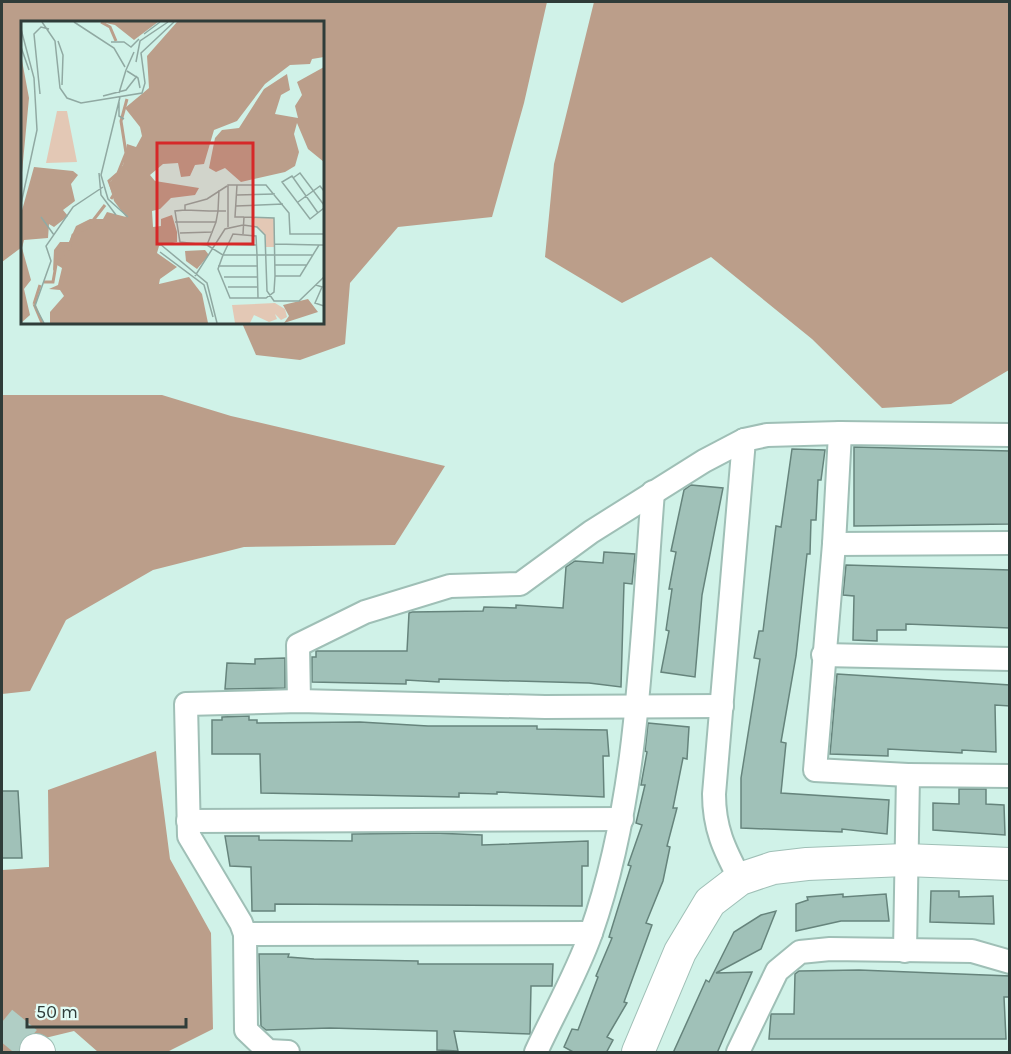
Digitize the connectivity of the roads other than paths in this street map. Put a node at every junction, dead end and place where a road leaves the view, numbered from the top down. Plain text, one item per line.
1 (840, 433) junction
2 (1010, 435) edge
3 (744, 440) junction
4 (653, 492) junction
5 (1010, 543) edge
6 (834, 544) junction
7 (823, 655) junction
8 (1010, 659) edge
9 (299, 702) junction
10 (636, 705) junction
11 (722, 706) junction
12 (908, 775) junction
13 (1010, 776) edge
14 (622, 819) junction
15 (188, 821) junction
16 (905, 860) junction
17 (1010, 864) edge
18 (740, 879) junction
19 (591, 933) junction
20 (245, 934) junction
21 (905, 951) junction
22 (1010, 962) edge
23 (288, 1053) edge
24 (536, 1053) edge
25 (638, 1053) edge
26 (738, 1053) edge

1 - 2 street
1 - 3 street
1 - 6 street
3 - 4 street
3 - 11 street
4 - 9 street
4 - 10 street
5 - 6 street
6 - 7 street
7 - 8 street
7 - 12 street
9 - 10 street
9 - 15 street
10 - 11 street
10 - 14 street
11 - 18 street
12 - 13 street
12 - 16 street
14 - 15 street
14 - 19 street
15 - 20 street
16 - 17 street
16 - 18 street
16 - 21 street
18 - 25 street
19 - 20 street
19 - 24 street
20 - 23 street
21 - 22 street
21 - 26 street

